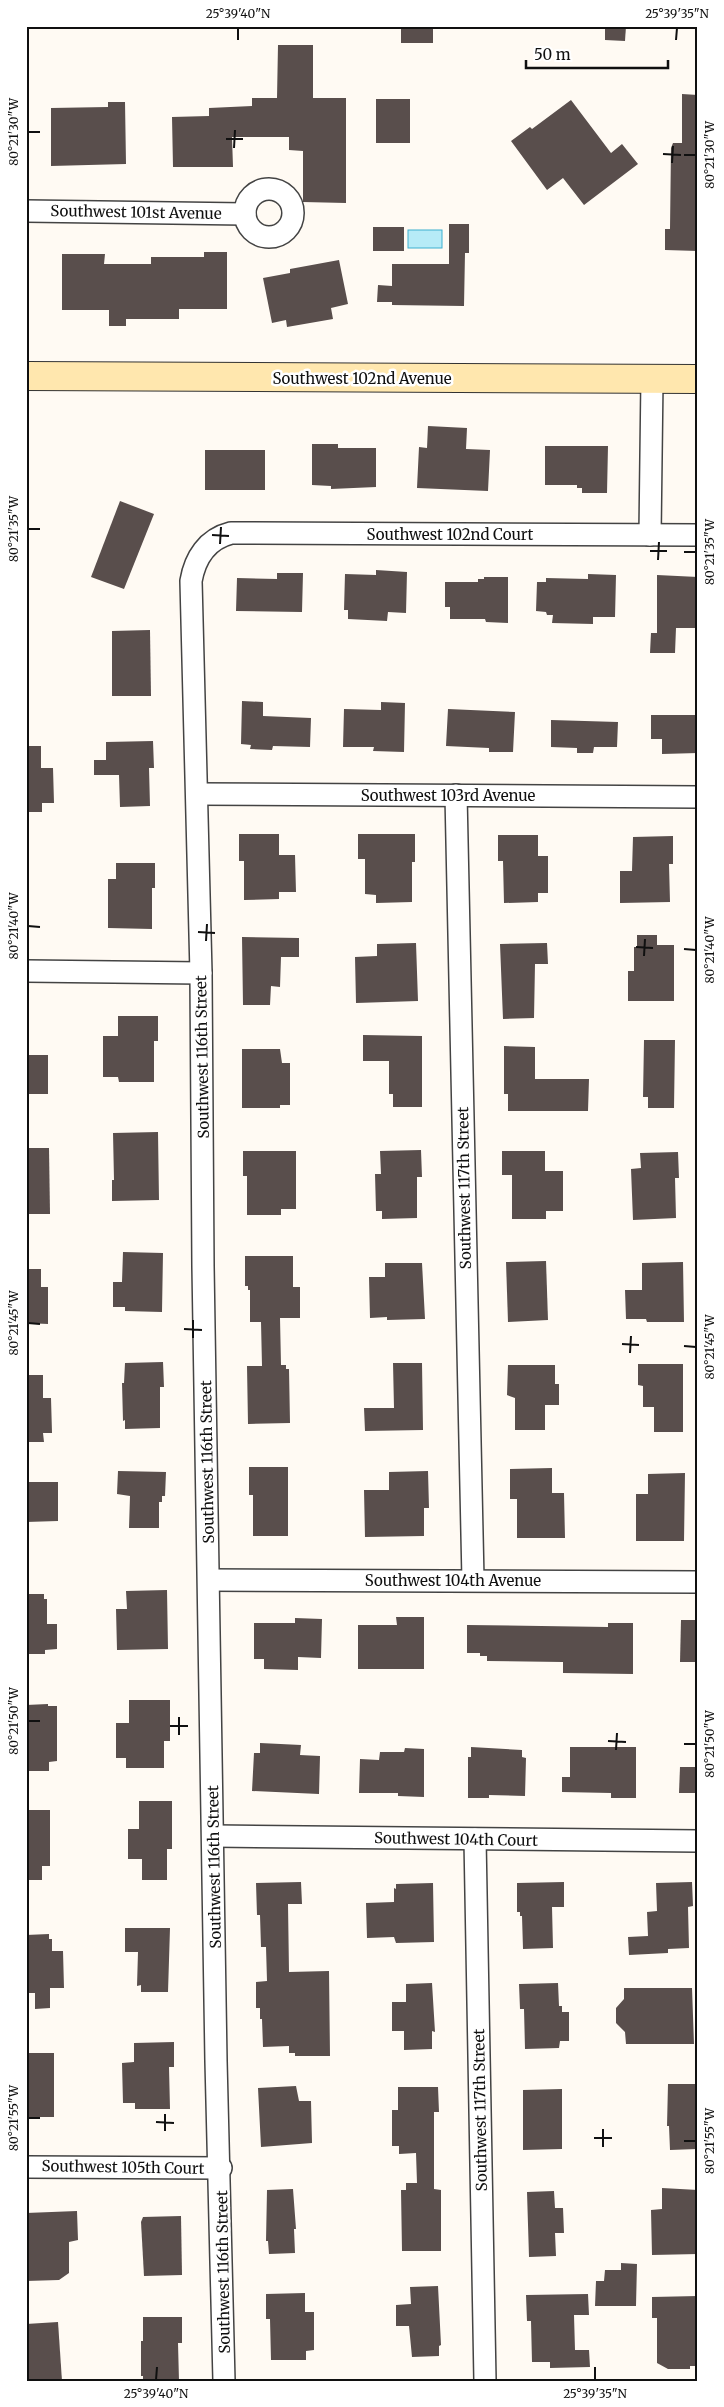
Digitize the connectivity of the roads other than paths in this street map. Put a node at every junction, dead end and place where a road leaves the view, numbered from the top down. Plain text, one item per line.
1 (26, 211) edge
2 (245, 214) dead end
3 (26, 376) edge
4 (652, 379) junction
5 (698, 379) edge
6 (650, 535) junction
7 (698, 535) edge
8 (206, 547) joint
9 (197, 794) junction
10 (456, 795) junction
11 (698, 797) edge
12 (26, 971) edge
13 (201, 973) junction
14 (209, 1580) junction
15 (473, 1580) junction
16 (698, 1582) edge
17 (214, 1836) junction
18 (475, 1839) junction
19 (698, 1841) edge
20 (26, 2167) edge
21 (221, 2168) junction
22 (224, 2381) edge
23 (485, 2381) edge

1 - 2 street, Southwest 101st Avenue
3 - 4 street, Southwest 102nd Avenue
4 - 5 street, Southwest 102nd Avenue
4 - 6 street
6 - 7 street, Southwest 102nd Court
6 - 8 street, Southwest 102nd Court
8 - 9 street, Southwest 116th Street
9 - 10 street, Southwest 103rd Avenue
9 - 13 street, Southwest 116th Street
10 - 11 street, Southwest 103rd Avenue
10 - 15 street, Southwest 117th Street
12 - 13 street
13 - 14 street, Southwest 116th Street
14 - 15 street, Southwest 104th Avenue
14 - 17 street, Southwest 116th Street
15 - 16 street, Southwest 104th Avenue
17 - 18 street, Southwest 104th Court
17 - 21 street, Southwest 116th Street
18 - 19 street, Southwest 104th Court
18 - 23 street, Southwest 117th Street
20 - 21 street, Southwest 105th Court
21 - 22 street, Southwest 116th Street

